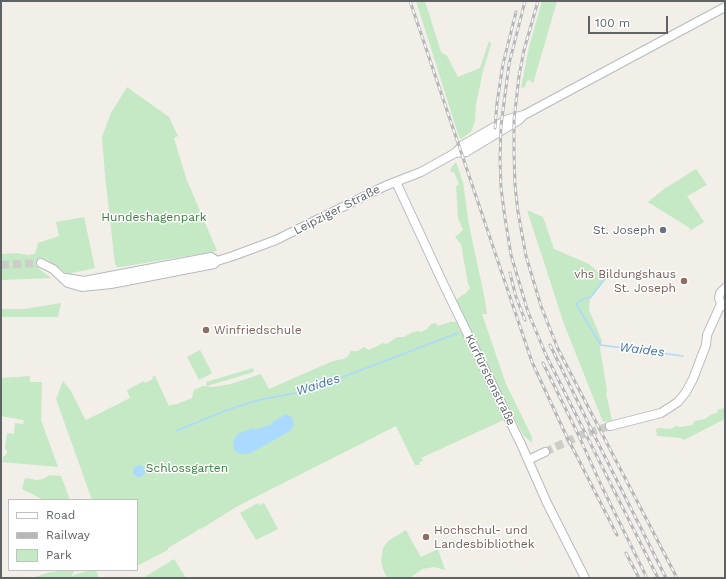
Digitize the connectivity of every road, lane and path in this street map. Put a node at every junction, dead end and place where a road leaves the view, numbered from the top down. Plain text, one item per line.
1 (725, 7) edge
2 (396, 182) junction
3 (216, 260) junction
4 (40, 263) tunnel mouth
5 (63, 277) junction
6 (725, 288) edge
7 (724, 307) edge
8 (610, 426) tunnel mouth
9 (544, 452) tunnel mouth
10 (528, 460) junction
11 (585, 578) edge

1 - 2 main road, Leipziger Straße
2 - 3 main road, Leipziger Straße
2 - 10 main road, Kurfürstenstraße
3 - 5 main road, Leipziger Straße
3 - 5 main road, Leipziger Straße
4 - 5 main road
6 - 7 main road
7 - 8 main road
9 - 10 main road
10 - 11 main road, Kurfürstenstraße

